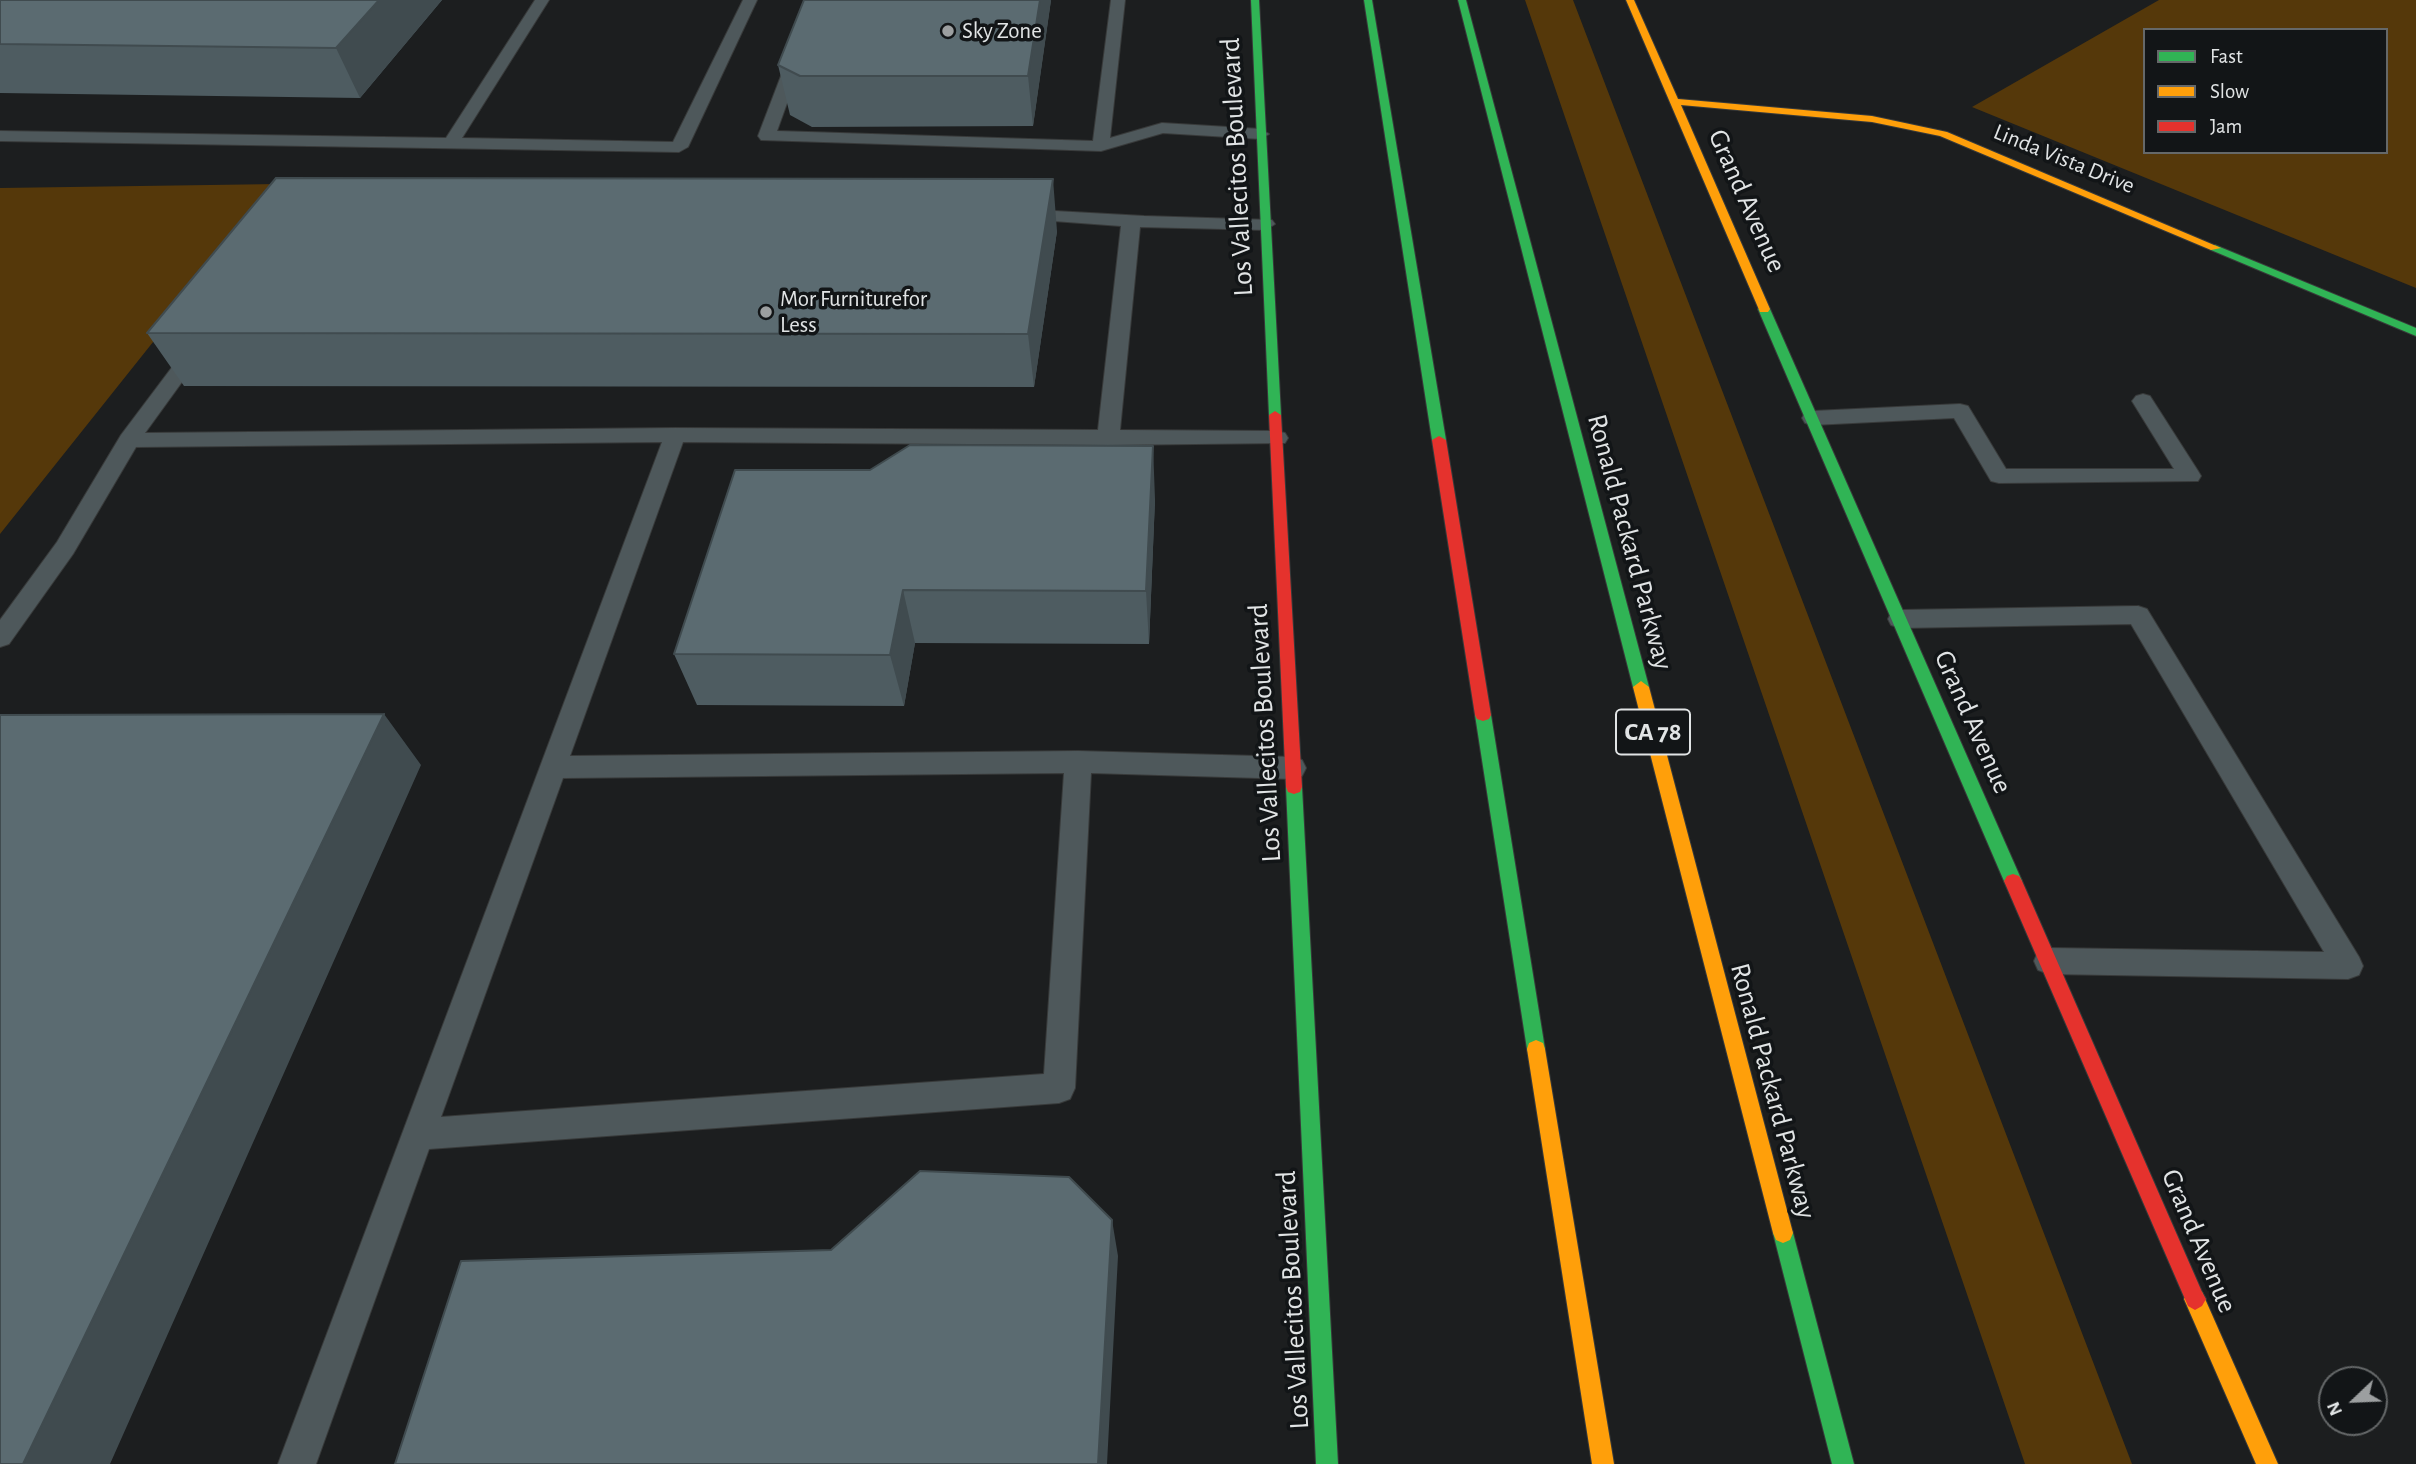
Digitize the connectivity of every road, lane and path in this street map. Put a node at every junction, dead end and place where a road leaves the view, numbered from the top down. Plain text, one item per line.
1 (542, 0) edge
2 (750, 0) edge
3 (817, 0) edge
4 (1118, 0) edge
5 (1255, 0) edge
6 (1368, 0) edge
7 (1462, 0) edge
8 (1630, 0) edge
9 (1675, 102) junction
10 (1261, 134) junction
11 (0, 136) edge
12 (451, 143) junction
13 (1101, 146) junction
14 (998, 214) edge
15 (1131, 221) junction
16 (1266, 224) junction
17 (211, 328) edge
18 (2416, 332) edge
19 (2143, 401) dead end
20 (1813, 418) junction
21 (675, 435) junction
22 (1108, 438) junction
23 (1277, 438) junction
24 (128, 440) junction
25 (1899, 619) junction
26 (0, 638) edge
27 (1078, 762) junction
28 (553, 767) junction
29 (1293, 768) junction
30 (2049, 961) junction
31 (418, 1133) junction
32 (297, 1464) edge
33 (1327, 1464) edge
34 (1602, 1464) edge
35 (1843, 1464) edge
36 (2267, 1464) edge

1 - 12 lane
2 - 12 lane
3 - 13 lane
4 - 13 lane
5 - 10 main road, Los Vallecitos Boulevard
6 - 34 main road
7 - 35 main road, Ronald Packard Parkway / CA 78
8 - 9 main road, Grand Avenue
9 - 18 main road, Linda Vista Drive
9 - 20 main road, Grand Avenue
10 - 13 lane
10 - 16 main road, Los Vallecitos Boulevard
11 - 12 lane
14 - 15 lane
15 - 16 lane
15 - 22 lane
16 - 23 main road, Los Vallecitos Boulevard
17 - 24 lane
19 - 20 lane
20 - 25 main road, Grand Avenue
21 - 22 lane
21 - 24 lane
21 - 28 lane
22 - 23 lane
23 - 29 main road, Los Vallecitos Boulevard
24 - 26 lane
25 - 30 main road, Grand Avenue
25 - 30 lane
27 - 28 lane
27 - 29 lane
27 - 31 lane
28 - 31 lane
29 - 33 main road, Los Vallecitos Boulevard
30 - 36 main road, Grand Avenue
31 - 32 lane

